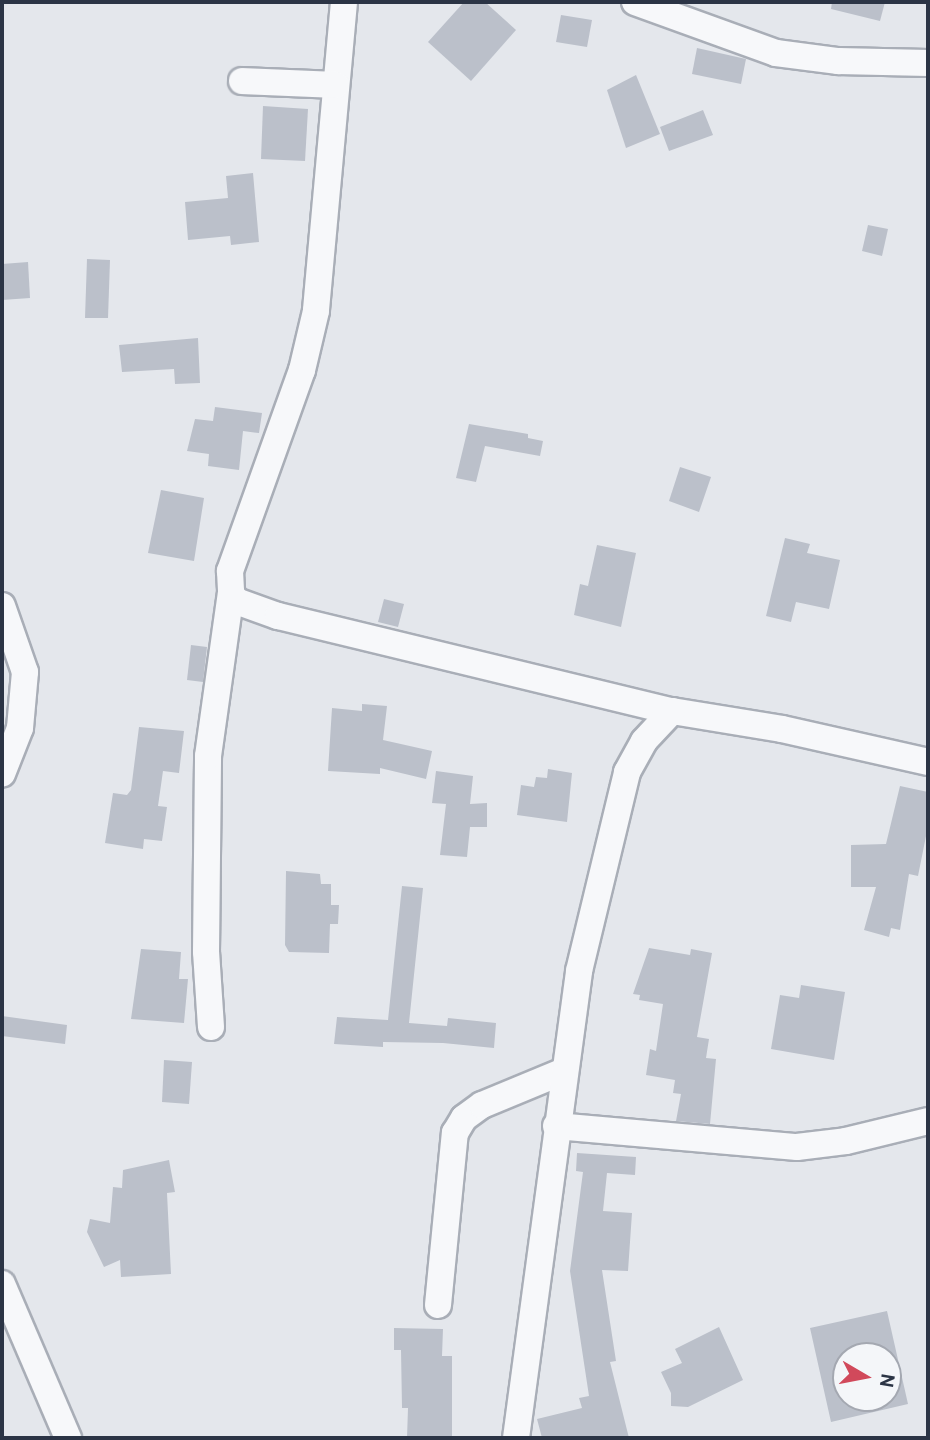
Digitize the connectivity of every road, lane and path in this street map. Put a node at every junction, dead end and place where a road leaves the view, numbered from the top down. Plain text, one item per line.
1 (344, 2) edge
2 (635, 2) edge
3 (928, 63) edge
4 (242, 81) dead end
5 (336, 85) junction
6 (231, 593) junction
7 (2, 606) edge
8 (672, 711) junction
9 (928, 762) edge
10 (2, 774) edge
11 (211, 1027) dead end
12 (564, 1071) junction
13 (928, 1121) edge
14 (556, 1126) junction
15 (2, 1284) edge
16 (438, 1305) dead end
17 (68, 1438) edge
18 (516, 1438) edge

1 - 5 street
2 - 3 street
4 - 5 street
5 - 6 street
6 - 8 street
6 - 11 street
7 - 10 street
8 - 9 street
8 - 12 street
12 - 14 street
12 - 16 street
13 - 14 street
14 - 18 street
15 - 17 street

